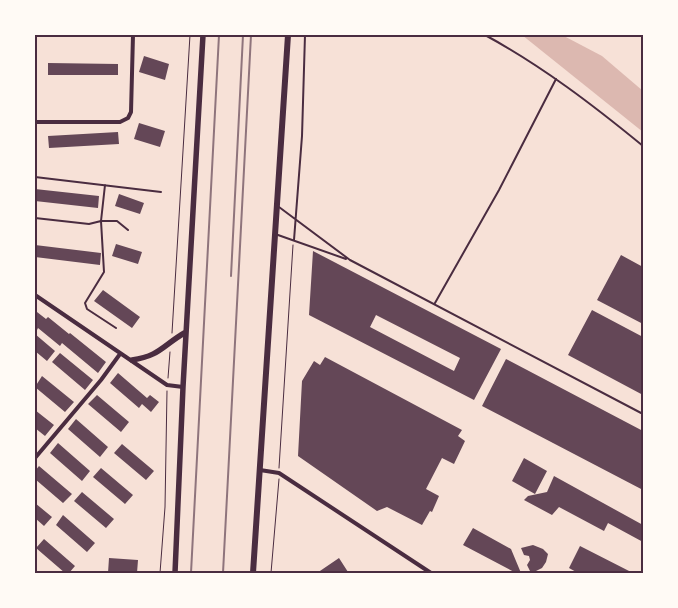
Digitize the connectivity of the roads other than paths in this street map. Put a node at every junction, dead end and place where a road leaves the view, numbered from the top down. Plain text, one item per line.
1 (133, 35) edge
2 (203, 35) edge
3 (288, 35) edge
4 (305, 35) edge
5 (485, 35) edge
6 (556, 79) junction
7 (35, 123) edge
8 (643, 146) edge
9 (35, 177) edge
10 (105, 186) junction
11 (161, 192) dead end
12 (277, 205) junction
13 (35, 218) edge
14 (295, 219) junction
15 (102, 221) junction
16 (128, 230) dead end
17 (275, 234) junction
18 (294, 240) junction
19 (350, 260) junction
20 (35, 295) edge
21 (434, 304) junction
22 (116, 328) dead end
23 (186, 332) junction
24 (120, 354) junction
25 (132, 360) junction
26 (183, 387) junction
27 (643, 414) edge
28 (35, 458) edge
29 (260, 470) junction
30 (175, 573) edge
31 (253, 573) edge
32 (431, 573) edge

1 - 7 street
2 - 23 main road
3 - 12 main road
4 - 14 lane
5 - 6 lane
6 - 8 lane
6 - 21 lane
9 - 10 lane
10 - 11 lane
10 - 15 lane
12 - 14 lane
12 - 17 main road
13 - 15 lane
14 - 18 lane
14 - 19 lane
15 - 16 lane
15 - 22 lane
17 - 18 lane
17 - 29 main road
18 - 19 lane
19 - 21 lane
20 - 24 street
21 - 27 lane
23 - 25 main road
23 - 26 main road
24 - 25 street
24 - 28 street
25 - 26 street
26 - 30 main road
29 - 31 main road
29 - 32 street

